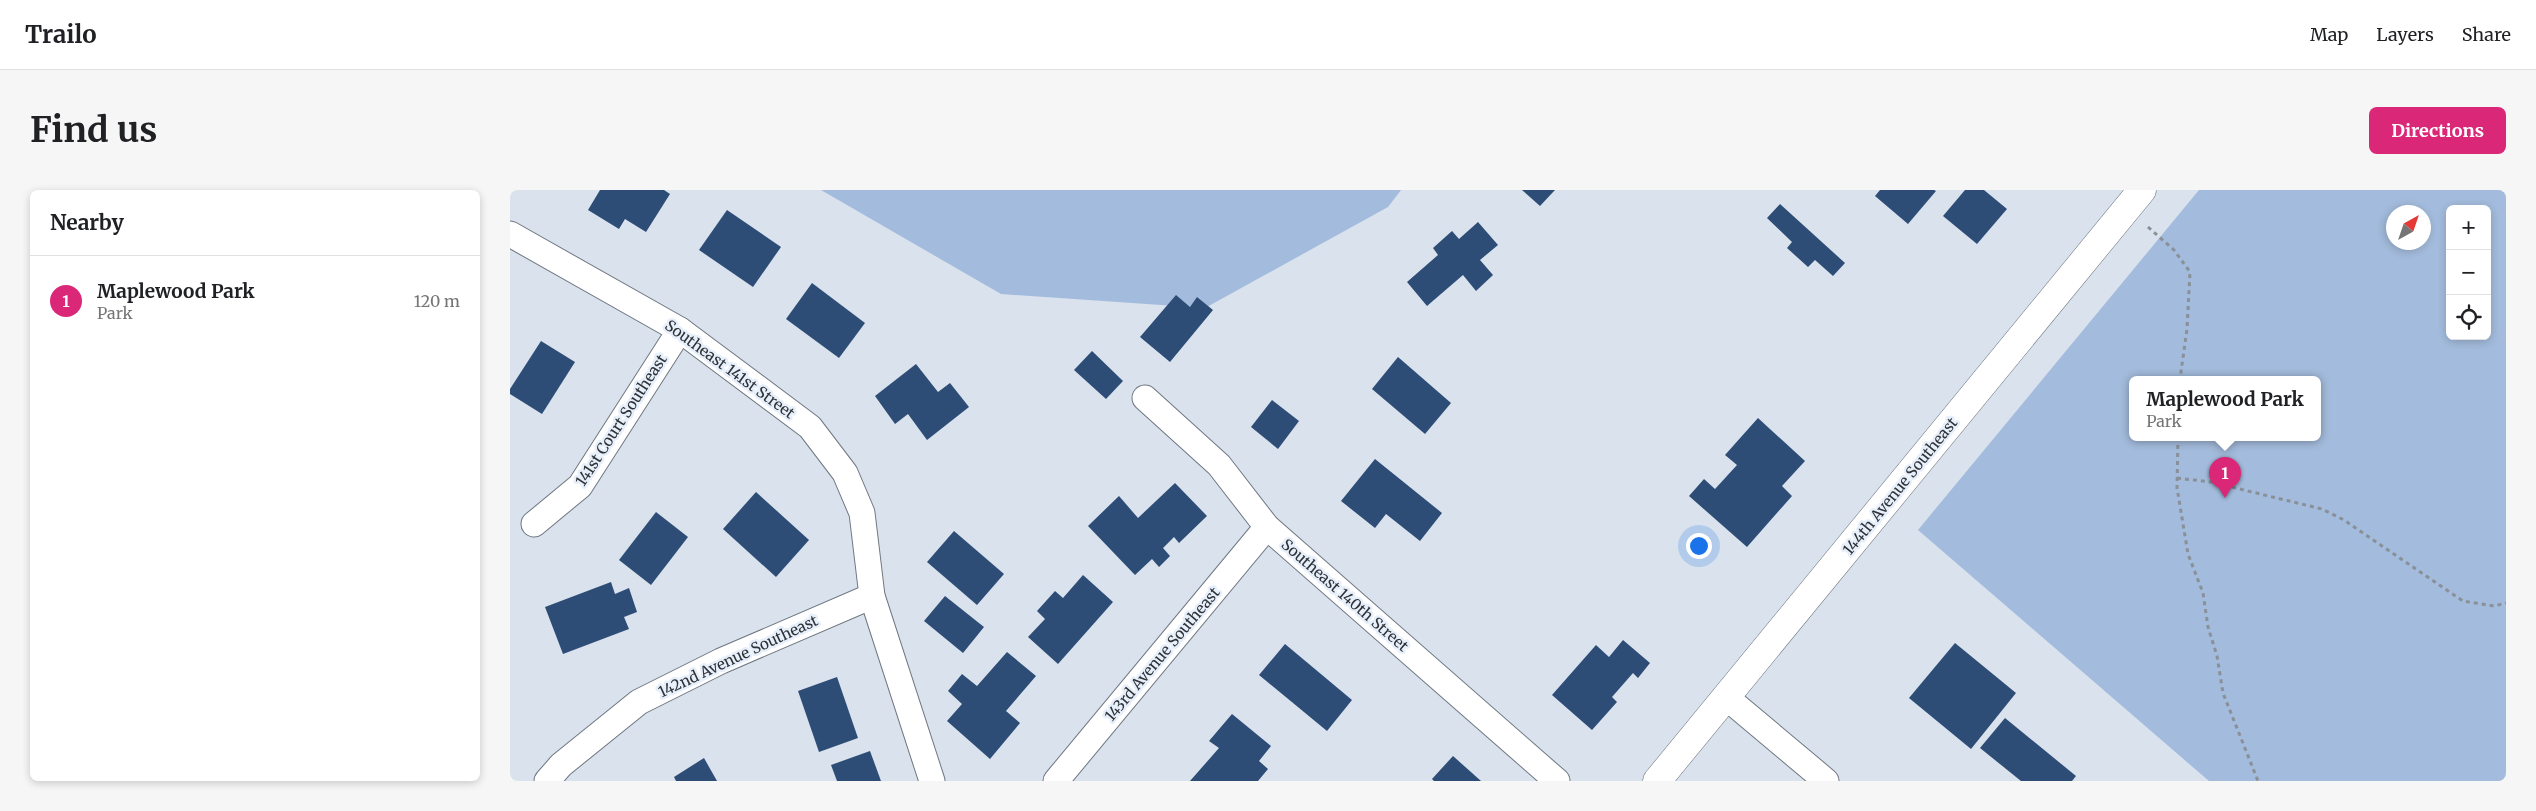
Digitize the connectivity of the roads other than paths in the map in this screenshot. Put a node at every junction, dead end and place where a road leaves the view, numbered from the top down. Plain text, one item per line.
1 (2142, 190) edge
2 (510, 234) edge
3 (680, 330) junction
4 (1145, 398) dead end
5 (534, 524) dead end
6 (1267, 527) junction
7 (872, 596) junction
8 (1727, 698) junction
9 (547, 781) edge
10 (932, 781) edge
11 (1056, 781) edge
12 (1558, 781) edge
13 (1657, 781) edge
14 (1826, 781) edge

1 - 8 street, 144th Avenue Southeast
2 - 3 street, Southeast 141st Street
3 - 5 street, 141st Court Southeast
3 - 7 street, Southeast 141st Street
4 - 6 street, Southeast 140th Street
6 - 11 street, 143rd Avenue Southeast
6 - 12 street, Southeast 140th Street
7 - 9 street, 142nd Avenue Southeast
7 - 10 street
8 - 13 street, 144th Avenue Southeast
8 - 14 street

